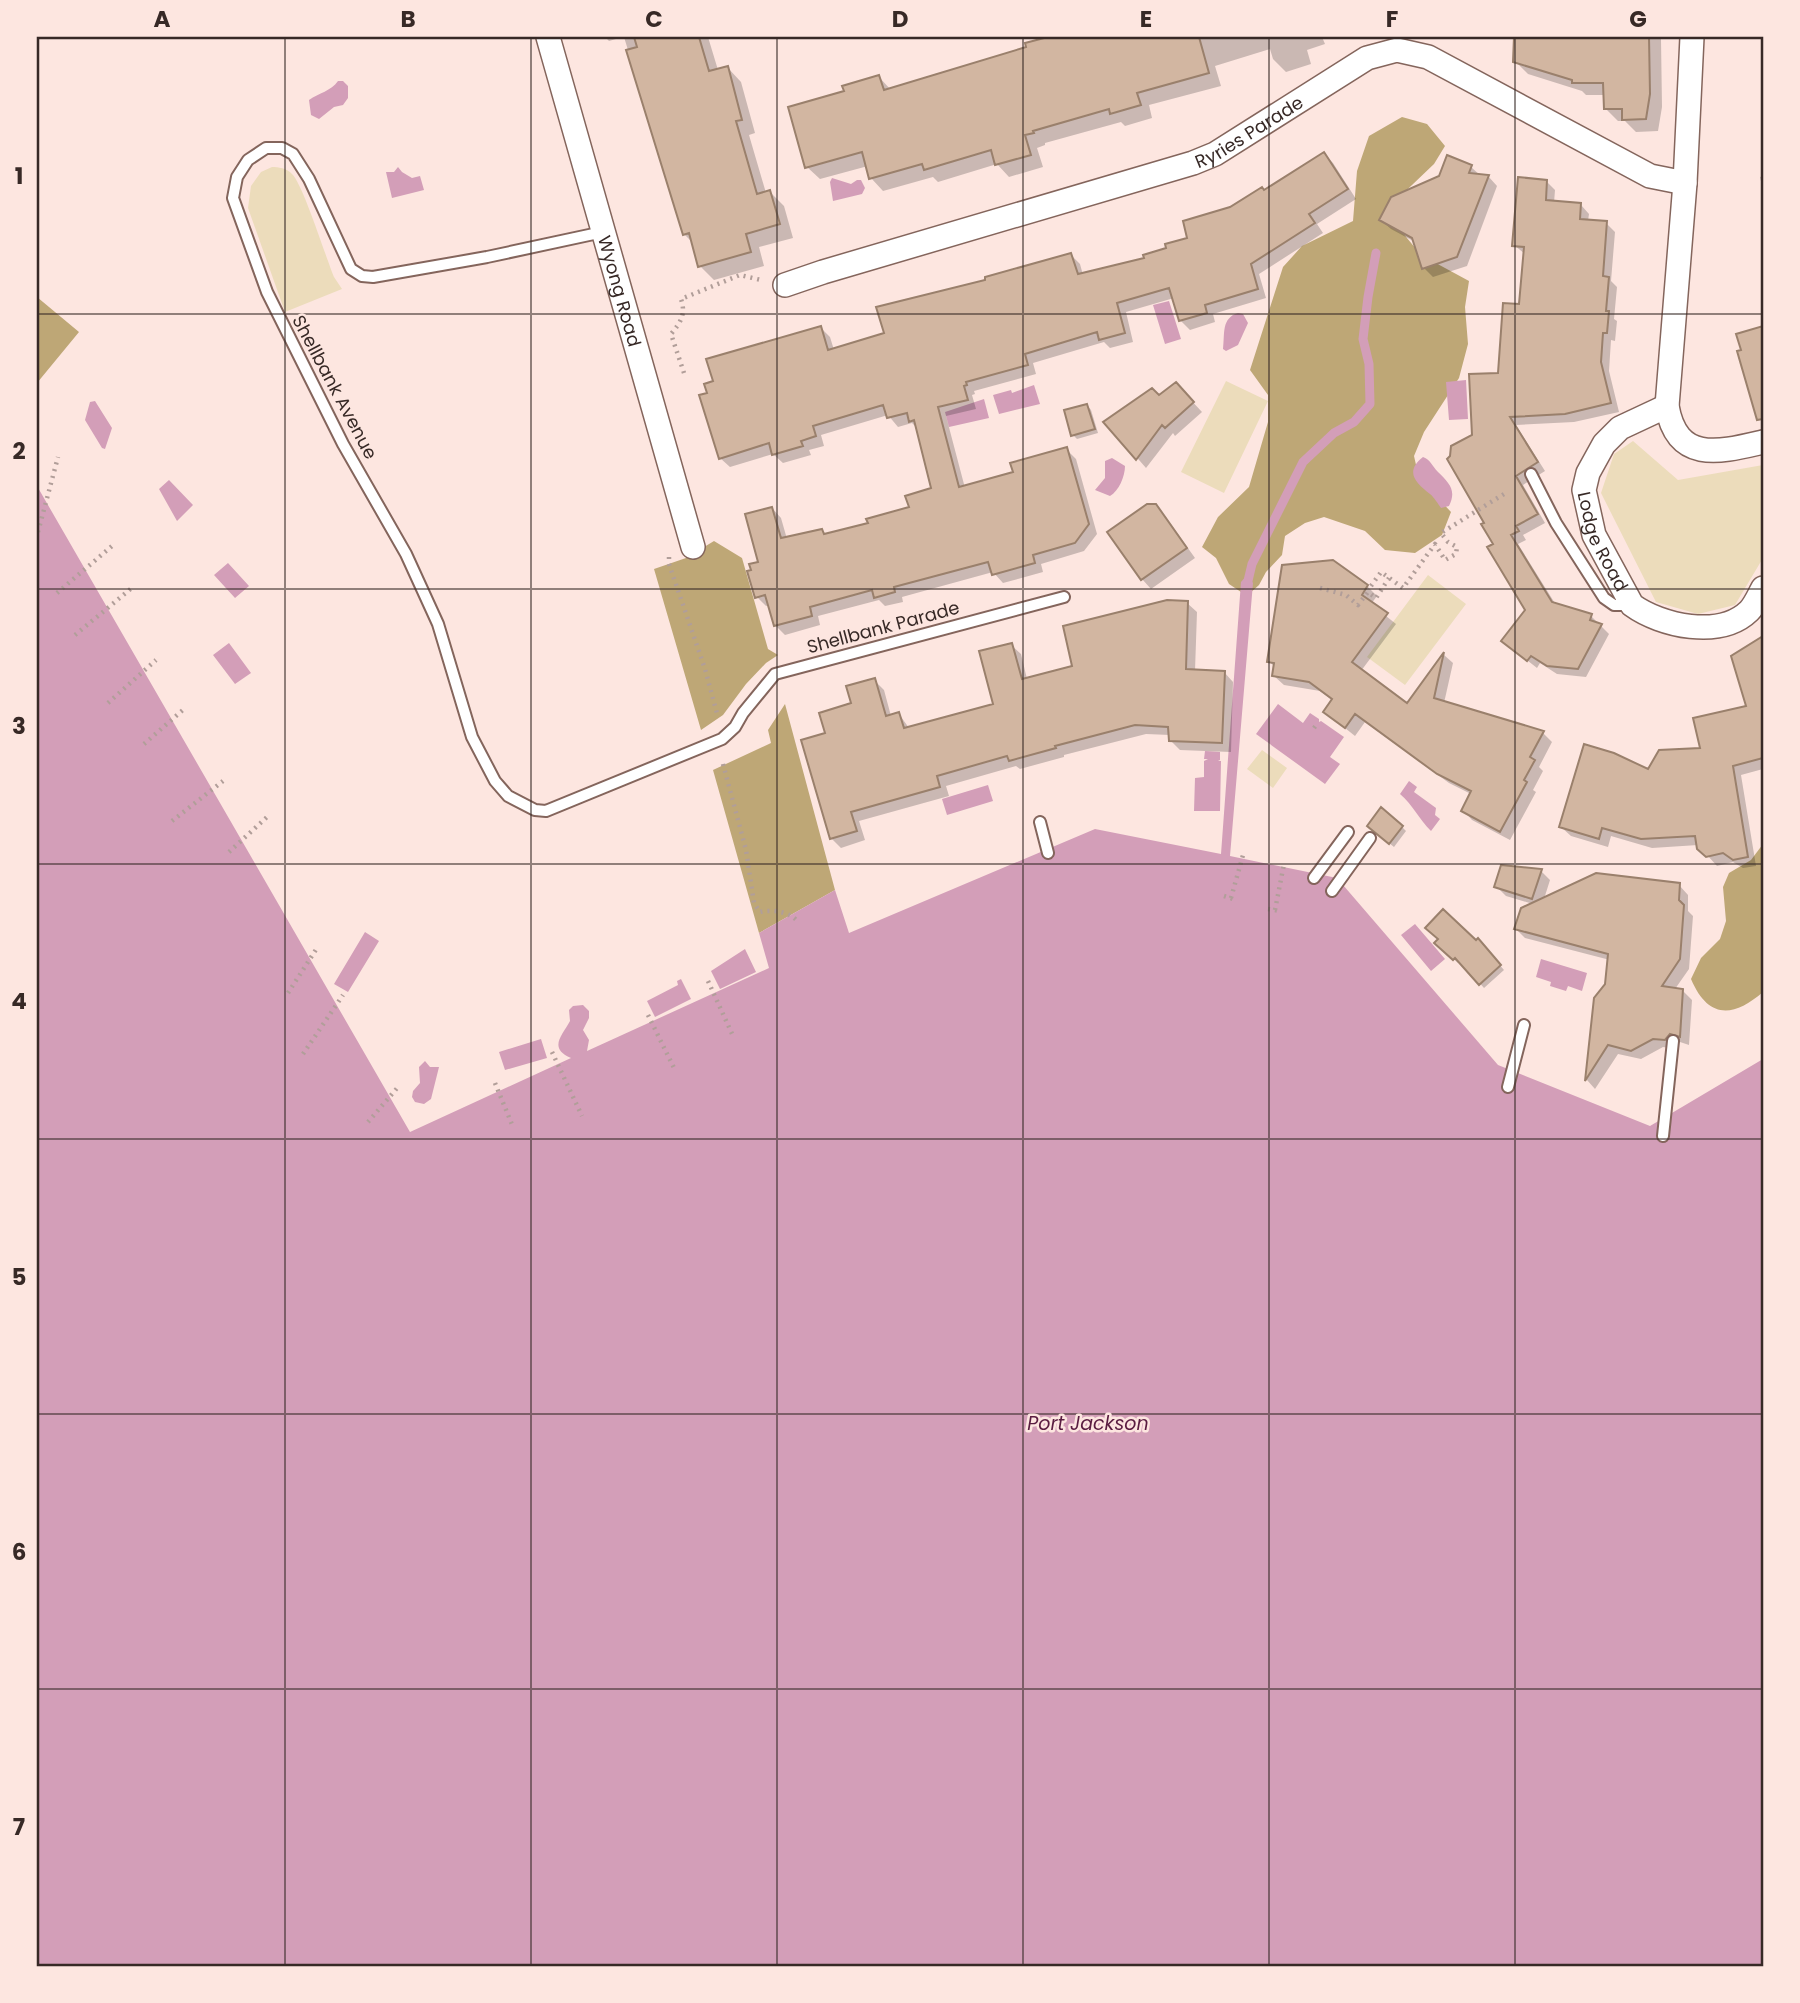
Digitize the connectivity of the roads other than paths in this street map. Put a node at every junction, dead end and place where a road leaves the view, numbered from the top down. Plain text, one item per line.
1 (548, 37) edge
2 (1695, 37) edge
3 (1685, 183) junction
4 (603, 232) junction
5 (785, 285) road end
6 (1667, 406) junction
7 (1763, 442) edge
8 (1531, 474) dead end
9 (693, 547) dead end
10 (1763, 588) edge
11 (1064, 597) dead end
12 (1632, 605) junction
13 (735, 727) joint
14 (1040, 822) dead end
15 (1348, 832) dead end
16 (1370, 838) dead end
17 (1048, 853) dead end
18 (1314, 878) dead end
19 (1332, 891) dead end
20 (1524, 1025) dead end
21 (1672, 1041) dead end
22 (1508, 1087) dead end
23 (1663, 1136) dead end

1 - 4 street, Wyong Road
2 - 3 street
3 - 5 street, Ryries Parade
3 - 6 street
4 - 9 street, Wyong Road
4 - 13 lane, Shellbank Avenue
6 - 7 street
6 - 12 street, Lodge Road
8 - 12 lane
10 - 12 street, Lodge Road
11 - 13 lane, Shellbank Parade
14 - 17 lane
15 - 18 lane
16 - 19 lane
20 - 22 lane
21 - 23 lane

